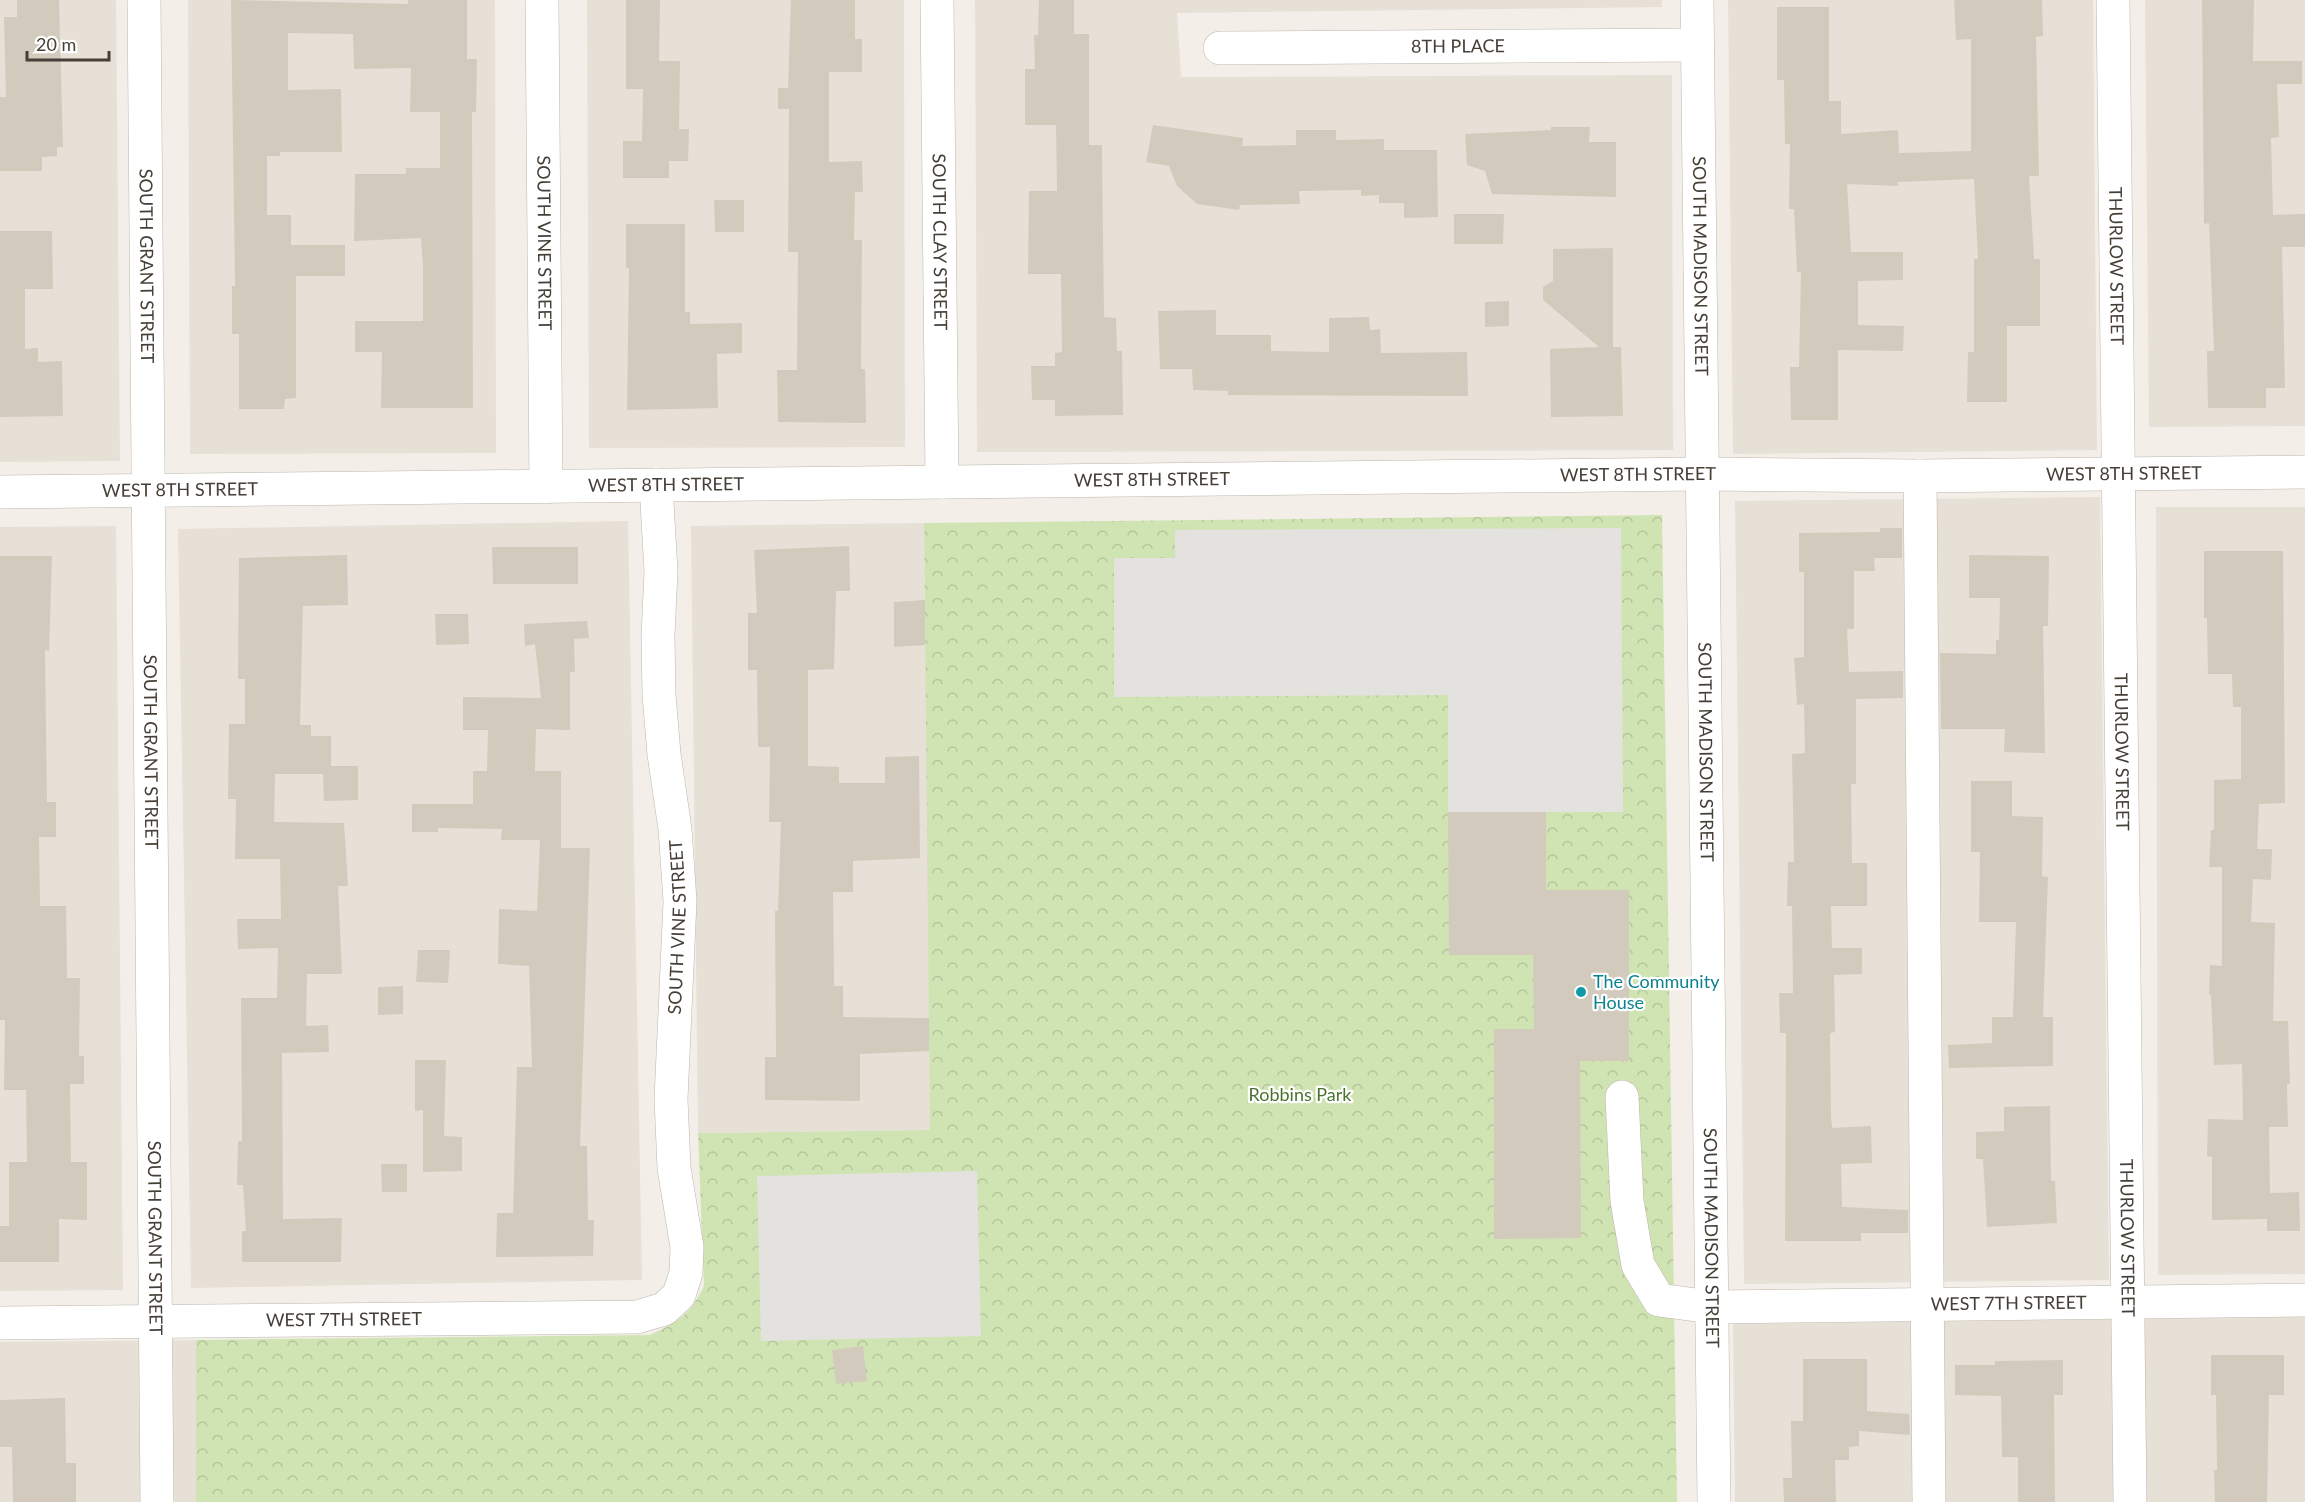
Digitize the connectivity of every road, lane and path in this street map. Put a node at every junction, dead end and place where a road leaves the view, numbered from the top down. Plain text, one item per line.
1 (144, 0) edge
2 (542, 0) edge
3 (937, 0) edge
4 (1697, 0) edge
5 (2113, 0) edge
6 (1698, 45) junction
7 (1220, 48) dead end
8 (2305, 472) edge
9 (1702, 474) junction
10 (2118, 474) junction
11 (1920, 476) junction
12 (942, 482) junction
13 (656, 485) junction
14 (546, 487) junction
15 (149, 491) junction
16 (0, 492) edge
17 (1622, 1097) dead end
18 (678, 1295) joint
19 (2305, 1300) edge
20 (2128, 1302) junction
21 (1928, 1305) junction
22 (1712, 1307) junction
23 (0, 1323) edge
24 (156, 1323) junction
25 (157, 1502) edge
26 (1714, 1502) edge
27 (1929, 1502) edge
28 (2130, 1502) edge

1 - 15 street, SOUTH GRANT STREET
2 - 14 street, SOUTH VINE STREET
3 - 12 street, SOUTH CLAY STREET
4 - 6 street, SOUTH MADISON STREET
5 - 10 street, THURLOW STREET
6 - 7 street, 8TH PLACE
6 - 9 street, SOUTH MADISON STREET
8 - 10 street, WEST 8TH STREET
9 - 11 street, WEST 8TH STREET
9 - 12 street, WEST 8TH STREET
9 - 22 street, SOUTH MADISON STREET
10 - 11 street, WEST 8TH STREET
10 - 20 street, THURLOW STREET
11 - 21 street
12 - 13 street, WEST 8TH STREET
13 - 14 street, WEST 8TH STREET
13 - 18 street, SOUTH VINE STREET
14 - 15 street, WEST 8TH STREET
15 - 16 street, WEST 8TH STREET
15 - 24 street, SOUTH GRANT STREET
17 - 22 street, WEST 7TH STREET
18 - 24 street, WEST 7TH STREET
19 - 20 street, WEST 7TH STREET
20 - 21 street, WEST 7TH STREET
20 - 28 street, THURLOW STREET
21 - 22 street, WEST 7TH STREET
21 - 27 street
22 - 26 street, SOUTH MADISON STREET
23 - 24 street, WEST 7TH STREET
24 - 25 street, SOUTH GRANT STREET

